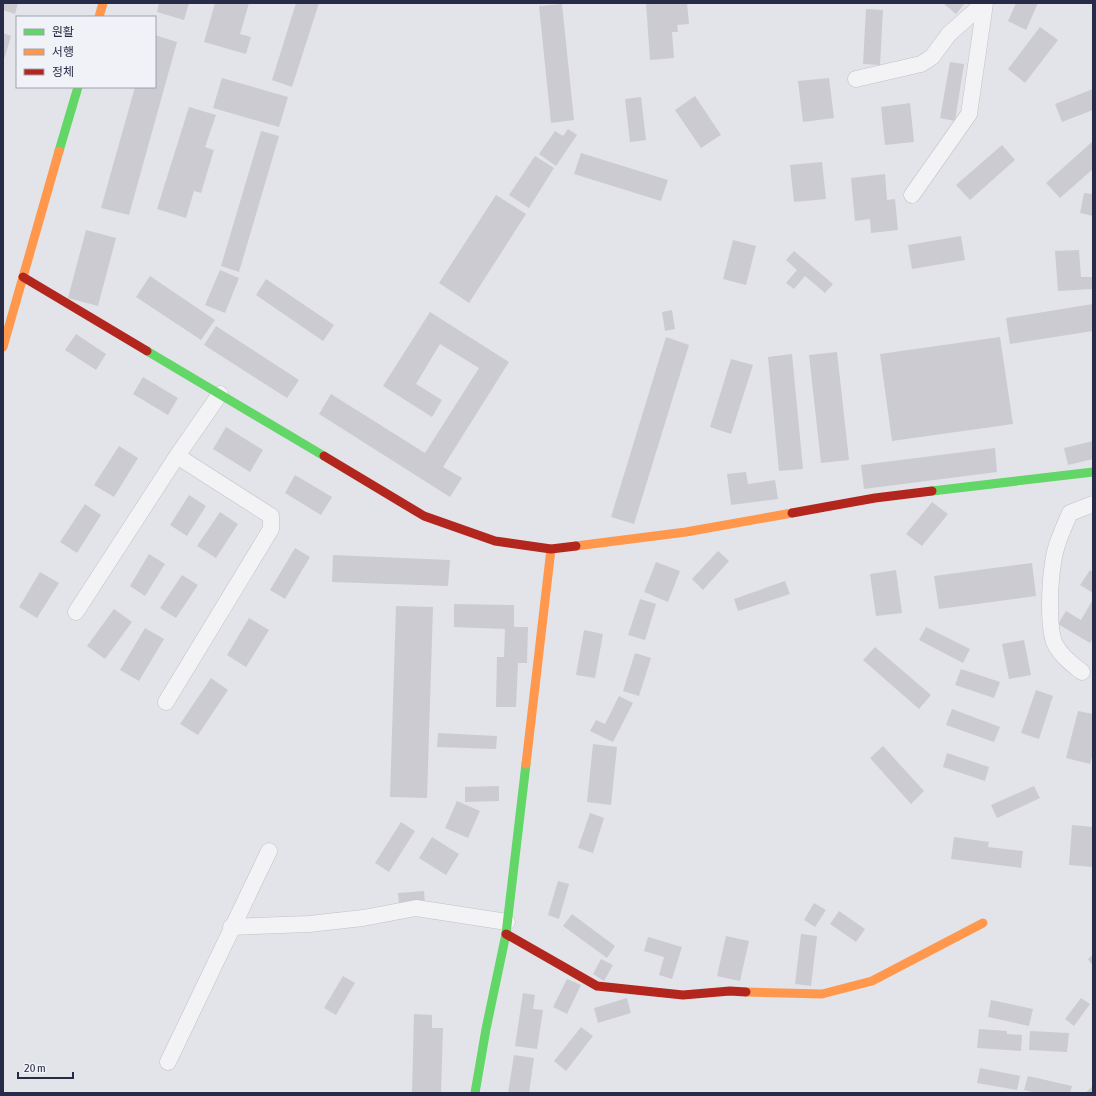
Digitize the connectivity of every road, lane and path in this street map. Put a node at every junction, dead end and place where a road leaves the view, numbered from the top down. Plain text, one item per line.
1 (103, 3) edge
2 (985, 3) edge
3 (99, 16) edge
4 (856, 79) dead end
5 (78, 88) edge
6 (912, 195) dead end
7 (23, 278) junction
8 (3, 347) edge
9 (220, 394) junction
10 (177, 456) junction
11 (1093, 472) edge
12 (1093, 504) edge
13 (551, 549) junction
14 (76, 612) dead end
15 (1082, 672) dead end
16 (166, 702) dead end
17 (268, 851) dead end
18 (983, 923) dead end
19 (232, 927) junction
20 (507, 928) junction
21 (168, 1062) dead end
22 (475, 1093) edge

1 - 3 street
2 - 4 street
2 - 6 street
5 - 7 street
7 - 8 street
7 - 9 street
9 - 10 street
9 - 13 street
10 - 14 street
10 - 16 street
11 - 13 street
12 - 15 street
13 - 20 street
17 - 19 street
18 - 20 street
19 - 20 street
19 - 21 street
20 - 22 street

